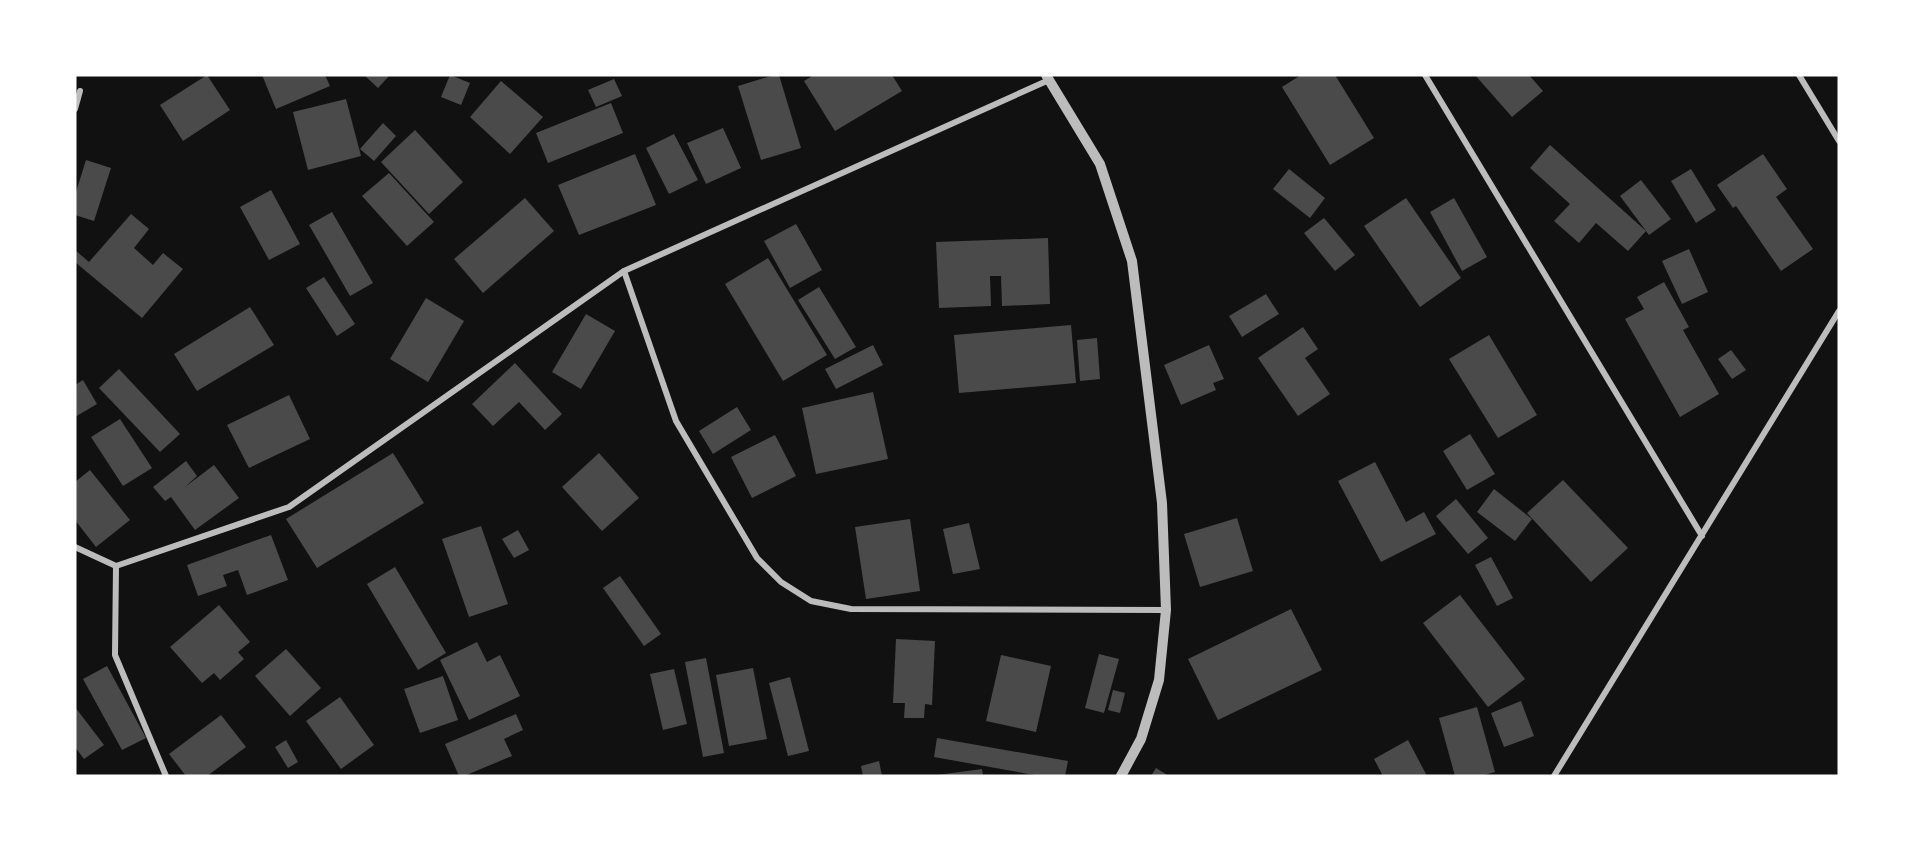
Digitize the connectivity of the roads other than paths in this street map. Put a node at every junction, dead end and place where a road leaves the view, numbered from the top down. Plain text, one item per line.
1 (1425, 75) edge
2 (1799, 75) edge
3 (1048, 78) edge
4 (80, 91) dead end
5 (75, 109) edge
6 (1839, 141) edge
7 (624, 271) junction
8 (1839, 310) edge
9 (1702, 536) junction
10 (75, 547) edge
11 (116, 566) junction
12 (1166, 610) junction
13 (166, 776) edge
14 (1121, 776) edge
15 (1554, 776) edge

1 - 9 street
2 - 6 street
3 - 7 street
3 - 12 street
4 - 5 street
7 - 11 street
7 - 12 street
8 - 9 street
9 - 15 street
10 - 11 street
11 - 13 street
12 - 14 street

